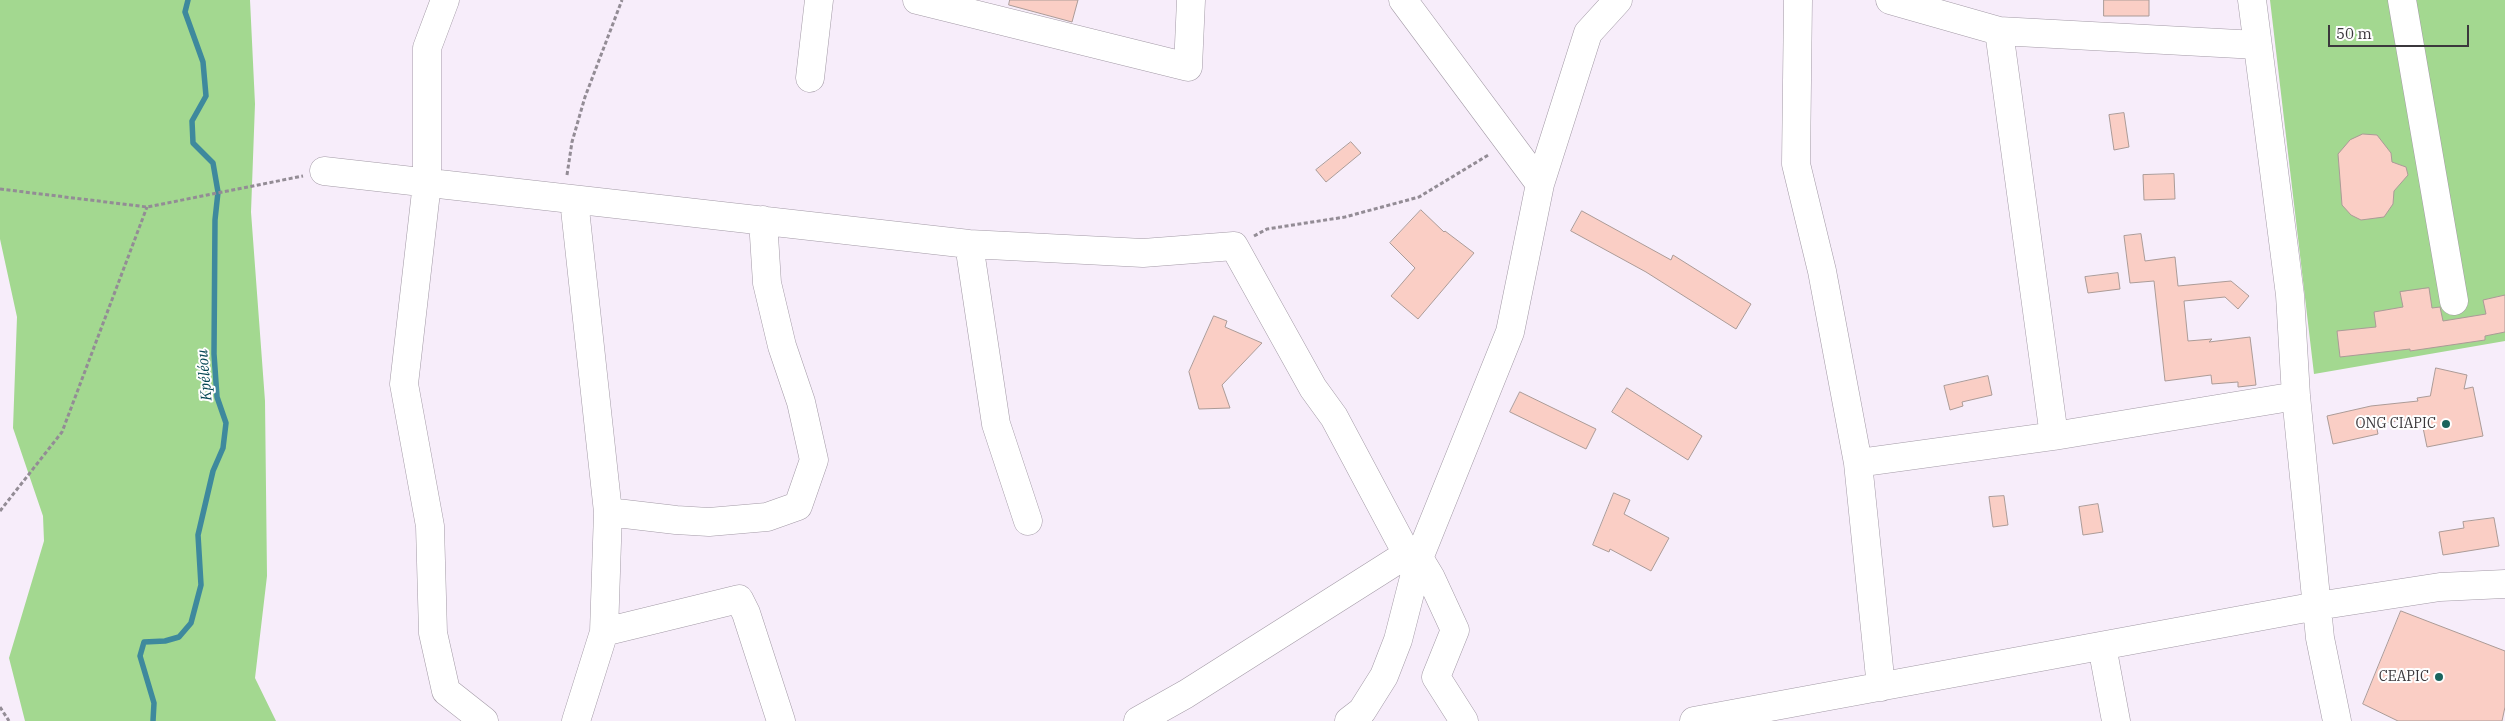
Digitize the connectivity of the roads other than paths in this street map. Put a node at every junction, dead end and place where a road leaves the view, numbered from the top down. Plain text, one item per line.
1 (445, 0) edge
2 (819, 0) edge
3 (917, 0) edge
4 (1191, 0) edge
5 (1402, 0) edge
6 (1618, 0) edge
7 (1798, 0) edge
8 (1890, 0) edge
9 (2252, 0) edge
10 (2402, 0) edge
11 (1999, 31) junction
12 (2257, 45) junction
13 (810, 78) dead end
14 (324, 172) road end
15 (427, 183) junction
16 (1540, 184) junction
17 (569, 199) junction
18 (763, 220) junction
19 (969, 244) junction
20 (2454, 301) dead end
21 (2296, 396) junction
22 (2054, 436) junction
23 (1858, 462) junction
24 (608, 512) junction
25 (1028, 521) dead end
26 (1413, 556) junction
27 (2505, 584) edge
28 (2318, 606) junction
29 (604, 632) junction
30 (2102, 646) junction
31 (1881, 687) junction
32 (484, 721) edge
33 (576, 721) edge
34 (781, 721) edge
35 (1138, 721) edge
36 (1349, 721) edge
37 (1464, 721) edge
38 (1694, 721) edge
39 (2116, 721) edge
40 (2337, 721) edge

1 - 15 street
2 - 13 street
3 - 4 street
5 - 16 street
6 - 16 street
7 - 23 street
8 - 11 street
9 - 12 street
10 - 20 street
11 - 12 street
11 - 22 street
12 - 21 street
14 - 15 street
15 - 17 street
15 - 32 street
16 - 26 street
17 - 18 street
17 - 24 street
18 - 19 street
18 - 24 street
19 - 25 street
19 - 26 street
21 - 22 street
21 - 28 street
22 - 23 street
23 - 31 street
24 - 29 street
26 - 35 street
26 - 36 street
26 - 37 street
27 - 28 street
28 - 30 street
28 - 40 street
29 - 33 street
29 - 34 street
30 - 31 street
30 - 39 street
31 - 38 street

